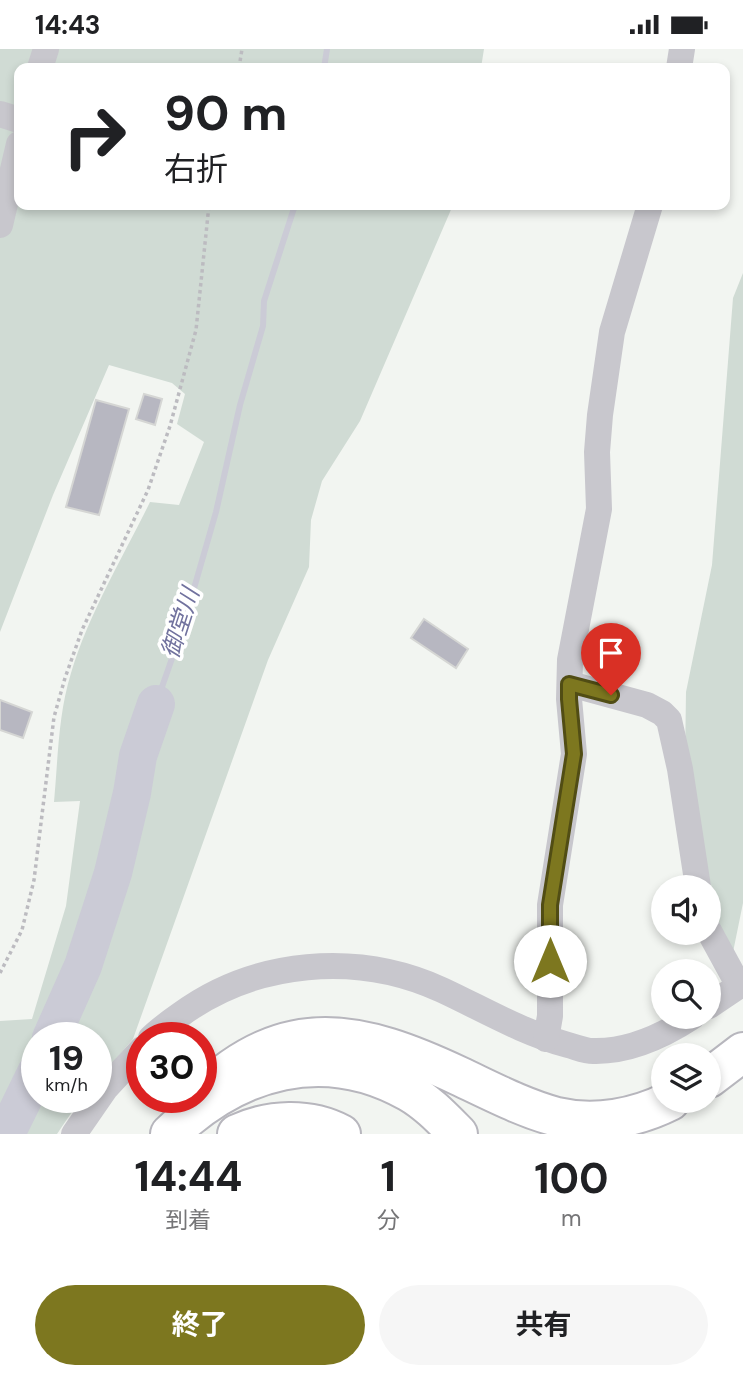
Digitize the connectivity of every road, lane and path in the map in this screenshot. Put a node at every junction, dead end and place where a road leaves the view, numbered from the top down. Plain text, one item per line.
1 (14, 165) edge
2 (208, 210) edge
3 (649, 210) edge
4 (0, 225) edge
5 (569, 684) junction
6 (696, 875) edge
7 (717, 945) edge
8 (0, 973) edge
9 (741, 984) edge
10 (721, 998) edge
11 (172, 1022) edge
12 (669, 1029) edge
13 (545, 1039) junction
14 (743, 1052) edge
15 (126, 1067) edge
16 (721, 1069) edge
17 (217, 1080) edge
18 (651, 1110) edge
19 (185, 1113) edge
20 (74, 1134) edge
21 (168, 1134) edge
22 (211, 1134) edge
23 (237, 1134) edge
24 (341, 1134) edge
25 (426, 1134) edge
26 (458, 1134) edge

1 - 4 street
2 - 8 path
3 - 5 street
5 - 6 street
5 - 13 street
7 - 9 street
9 - 10 street
11 - 13 street
12 - 13 street
14 - 16 highway
15 - 20 street
17 - 18 highway
19 - 21 highway
21 - 26 highway
22 - 25 highway
23 - 24 highway

